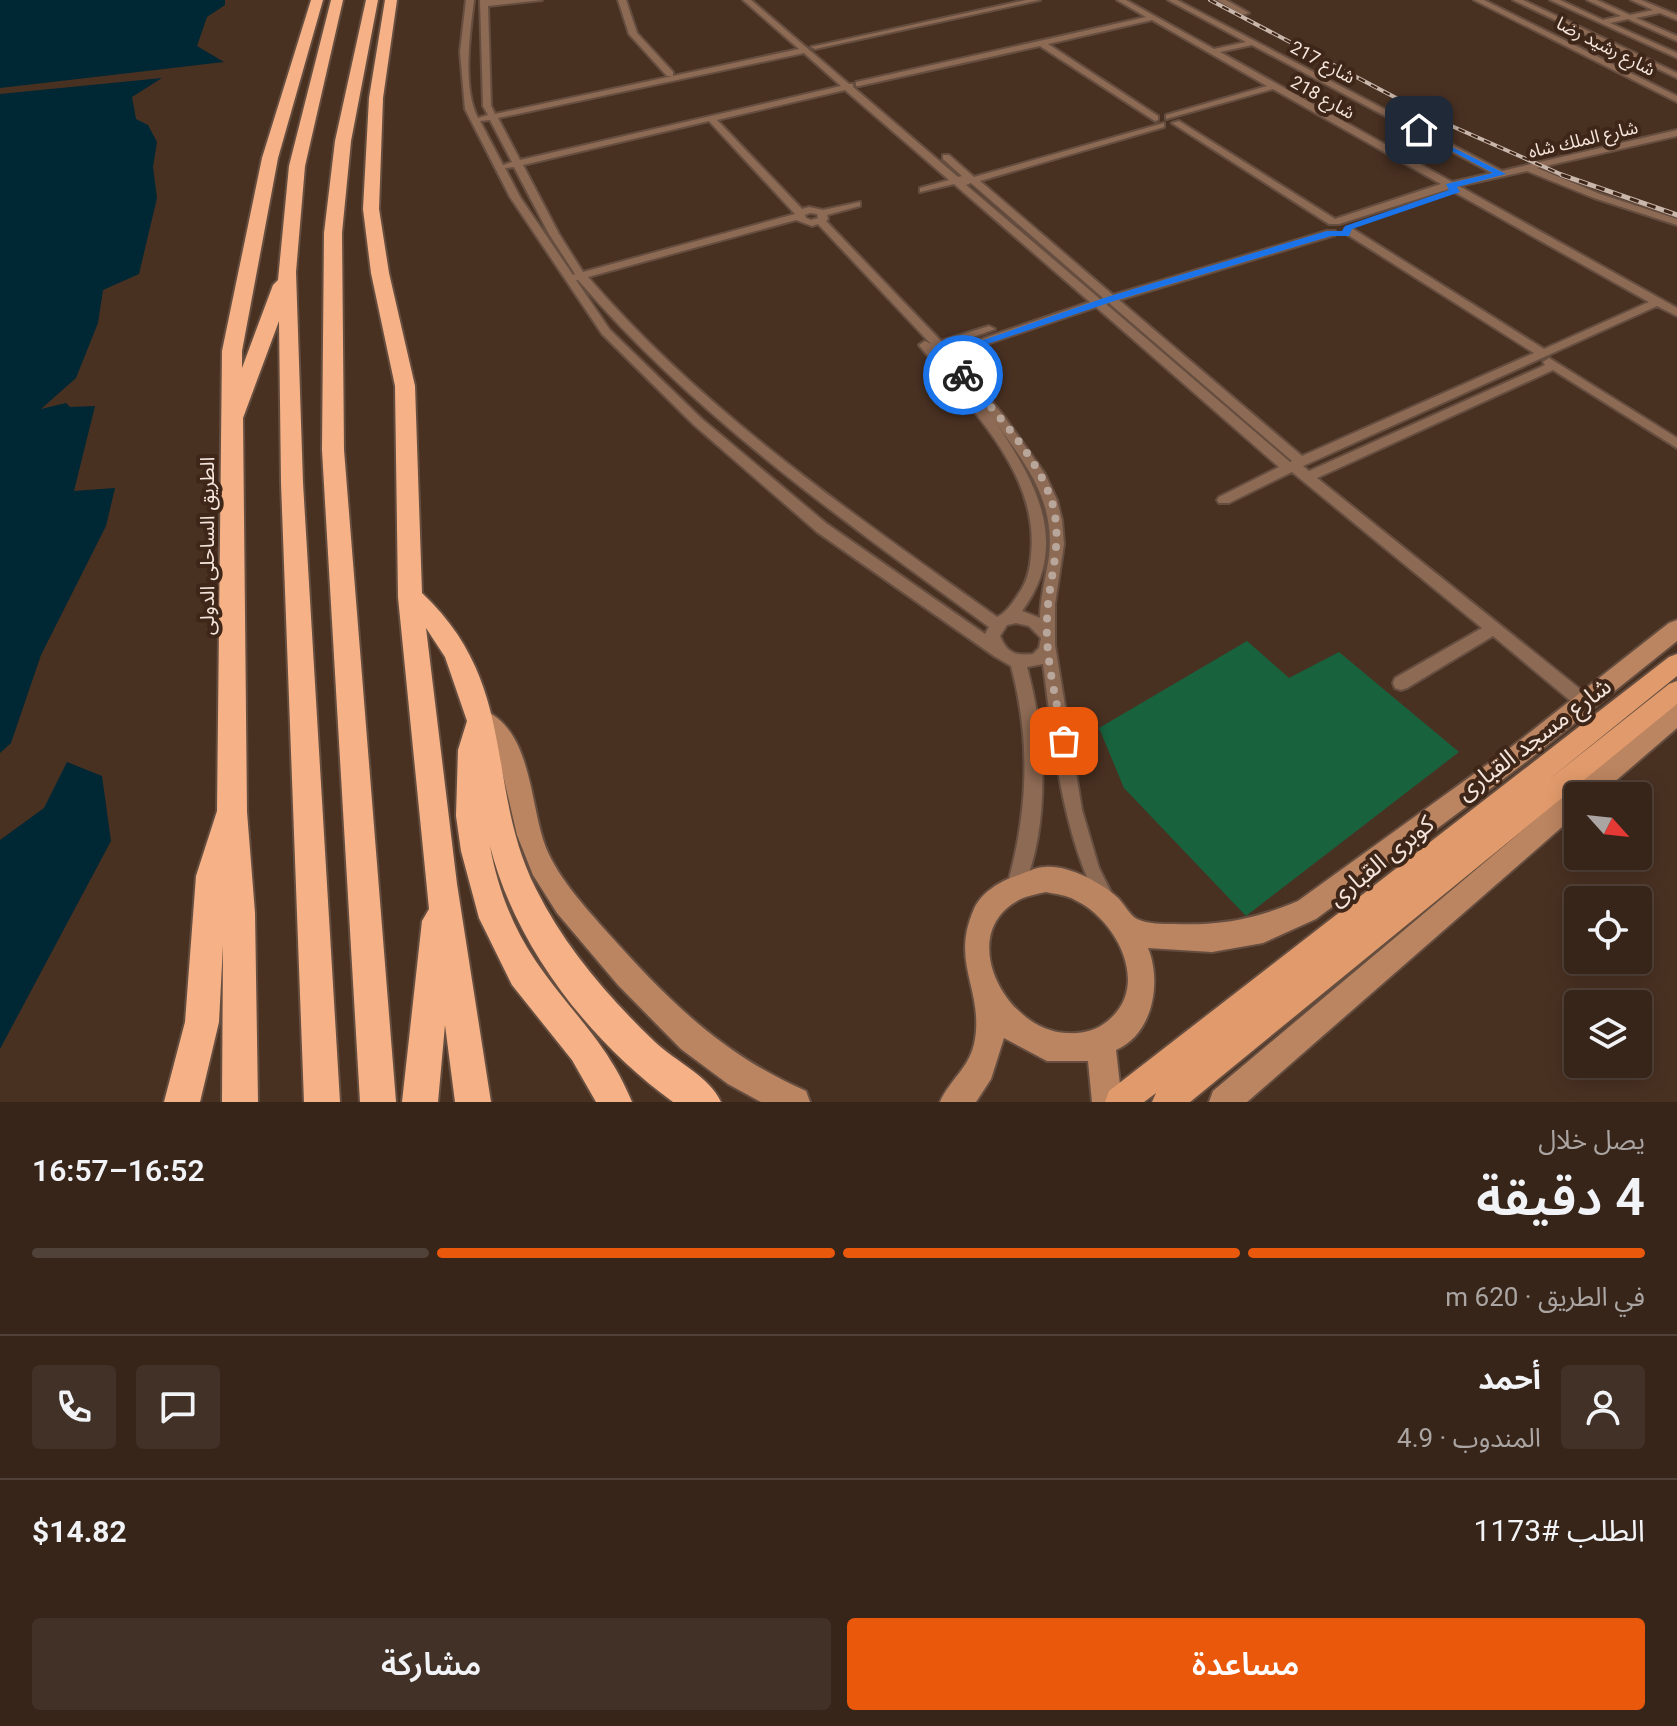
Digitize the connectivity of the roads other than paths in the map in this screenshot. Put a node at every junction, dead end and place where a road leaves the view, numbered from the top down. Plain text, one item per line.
1 (317, 0) edge
2 (337, 0) edge
3 (372, 0) edge
4 (391, 0) edge
5 (470, 0) edge
6 (538, 0) edge
7 (622, 0) edge
8 (630, 0) edge
9 (747, 0) edge
10 (757, 0) edge
11 (974, 0) edge
12 (1036, 0) edge
13 (1146, 0) edge
14 (1172, 0) edge
15 (1221, 0) edge
16 (1478, 0) edge
17 (1518, 0) edge
18 (1554, 0) edge
19 (1591, 0) edge
20 (1635, 0) edge
21 (486, 1) edge
22 (1019, 1) edge
23 (1124, 2) edge
24 (988, 4) edge
25 (1488, 5) junction
26 (1661, 11) junction
27 (1245, 13) dead end
28 (1149, 16) junction
29 (1628, 17) junction
30 (942, 18) junction
31 (1677, 18) edge
32 (1603, 22) junction
33 (1574, 27) junction
34 (1543, 32) junction
35 (1677, 39) edge
36 (1043, 40) junction
37 (1253, 43) junction
38 (1677, 45) edge
39 (809, 47) junction
40 (1660, 49) junction
41 (1210, 52) junction
42 (1632, 54) junction
43 (1677, 56) edge
44 (1601, 61) junction
45 (674, 74) junction
46 (1677, 76) edge
47 (853, 83) junction
48 (1677, 84) edge
49 (1656, 88) junction
50 (1275, 89) junction
51 (1677, 99) edge
52 (490, 115) junction
53 (716, 117) junction
54 (473, 118) junction
55 (1165, 121) junction
56 (1677, 133) edge
57 (514, 162) junction
58 (497, 166) junction
59 (1528, 168) junction
60 (1501, 174) junction
61 (964, 179) junction
62 (1451, 187) junction
63 (923, 190) dead end
64 (857, 204) dead end
65 (809, 217) junction
66 (1677, 222) edge
67 (1335, 228) junction
68 (287, 272) junction
69 (578, 282) junction
70 (1101, 298) junction
71 (1657, 302) junction
72 (1677, 313) edge
73 (936, 352) junction
74 (1539, 356) junction
75 (1554, 365) junction
76 (234, 418) junction
77 (1677, 444) edge
78 (1294, 465) junction
79 (1309, 476) junction
80 (1224, 500) dead end
81 (842, 513) junction
82 (822, 528) junction
83 (410, 597) junction
84 (1002, 621) junction
85 (1494, 628) junction
86 (1677, 629) edge
87 (1048, 642) junction
88 (999, 652) junction
89 (1018, 662) junction
90 (1677, 663) edge
91 (1401, 683) dead end
92 (1677, 691) edge
93 (1584, 702) junction
94 (1677, 714) edge
95 (481, 719) junction
96 (1597, 782) edge
97 (1564, 810) edge
98 (232, 812) junction
99 (441, 884) junction
100 (1016, 886) junction
101 (1108, 903) junction
102 (1130, 931) junction
103 (990, 1001) junction
104 (1101, 1043) junction
105 (1206, 1071) junction
106 (182, 1102) edge
107 (240, 1102) edge
108 (322, 1102) edge
109 (378, 1102) edge
110 (420, 1102) edge
111 (473, 1102) edge
112 (614, 1102) edge
113 (703, 1102) edge
114 (795, 1102) edge
115 (955, 1102) edge
116 (1107, 1102) edge
117 (1120, 1102) edge
118 (1167, 1102) edge
119 (1182, 1102) edge
120 (1224, 1102) edge

1 - 76 highway, الطريق الساحلى الدولى
2 - 68 highway
3 - 109 highway
4 - 83 highway
5 - 54 street
6 - 21 street
7 - 45 street
8 - 45 street
9 - 39 street
10 - 39 street
11 - 24 street
12 - 22 street
13 - 23 street
14 - 37 street, شارع 217
15 - 27 street
16 - 25 street, شارع رشيد رضا
17 - 25 street
17 - 33 street
18 - 32 street
19 - 29 street
20 - 26 street
21 - 52 street
22 - 24 street
22 - 30 street
23 - 28 street, شارع 218
24 - 30 street
25 - 34 street, شارع رشيد رضا
26 - 29 street
26 - 31 street
28 - 36 street
28 - 41 street, شارع 218
29 - 32 street
29 - 35 street
30 - 39 street
32 - 33 street
32 - 40 street
33 - 34 street
33 - 42 street
34 - 44 street, شارع رشيد رضا
36 - 47 street
36 - 55 street
37 - 41 street
37 - 60 street, شارع 217
38 - 40 street
39 - 45 street
39 - 47 street
39 - 52 street
40 - 42 street
40 - 43 street
41 - 50 street, شارع 218
42 - 44 street
42 - 46 street
44 - 49 street, شارع رشيد رضا
45 - 52 street
47 - 53 street
47 - 57 street
47 - 61 street
48 - 49 street
49 - 51 street, شارع رشيد رضا
50 - 55 street
50 - 62 street, شارع 218
52 - 54 street
52 - 57 street
53 - 57 street
53 - 65 street
54 - 58 street
55 - 61 street
55 - 67 street
56 - 59 street, شارع الملك شاه
57 - 58 street
57 - 69 street
58 - 69 street
59 - 60 street, شارع الملك شاه
59 - 66 street
60 - 62 street, شارع الملك شاه
61 - 63 street
61 - 70 street
62 - 67 street, شارع الملك شاه
62 - 71 street, شارع 218
64 - 65 street
65 - 69 street
65 - 73 street
67 - 70 street, شارع الملك شاه
67 - 74 street
68 - 76 highway
68 - 108 highway
69 - 81 street
69 - 82 street
70 - 73 street, شارع الملك شاه
70 - 78 street
71 - 72 street, شارع 218
71 - 74 street
73 - 84 street
73 - 87 street
74 - 75 street
74 - 78 street
75 - 77 street
75 - 79 street
76 - 98 highway, الطريق الساحلى الدولى
78 - 79 street
78 - 80 street
79 - 85 street
81 - 82 street
81 - 84 street
82 - 88 street
83 - 95 highway
83 - 99 highway
84 - 87 street
84 - 88 street
85 - 91 street
85 - 93 street
86 - 93 street, شارع مسجد القبارى
87 - 89 street
87 - 101 street
88 - 89 street
89 - 100 street
90 - 117 main road, كوبرى القبارى
92 - 105 main road
93 - 102 street, شارع مسجد القبارى
94 - 96 street
95 - 112 highway
95 - 113 highway
95 - 114 street
97 - 120 street
98 - 106 highway
98 - 107 highway, الطريق الساحلى الدولى
99 - 110 highway
99 - 111 highway
100 - 101 street
100 - 103 street
101 - 102 street
102 - 104 street
103 - 104 street
103 - 115 street
104 - 116 street
105 - 118 main road
105 - 119 main road

